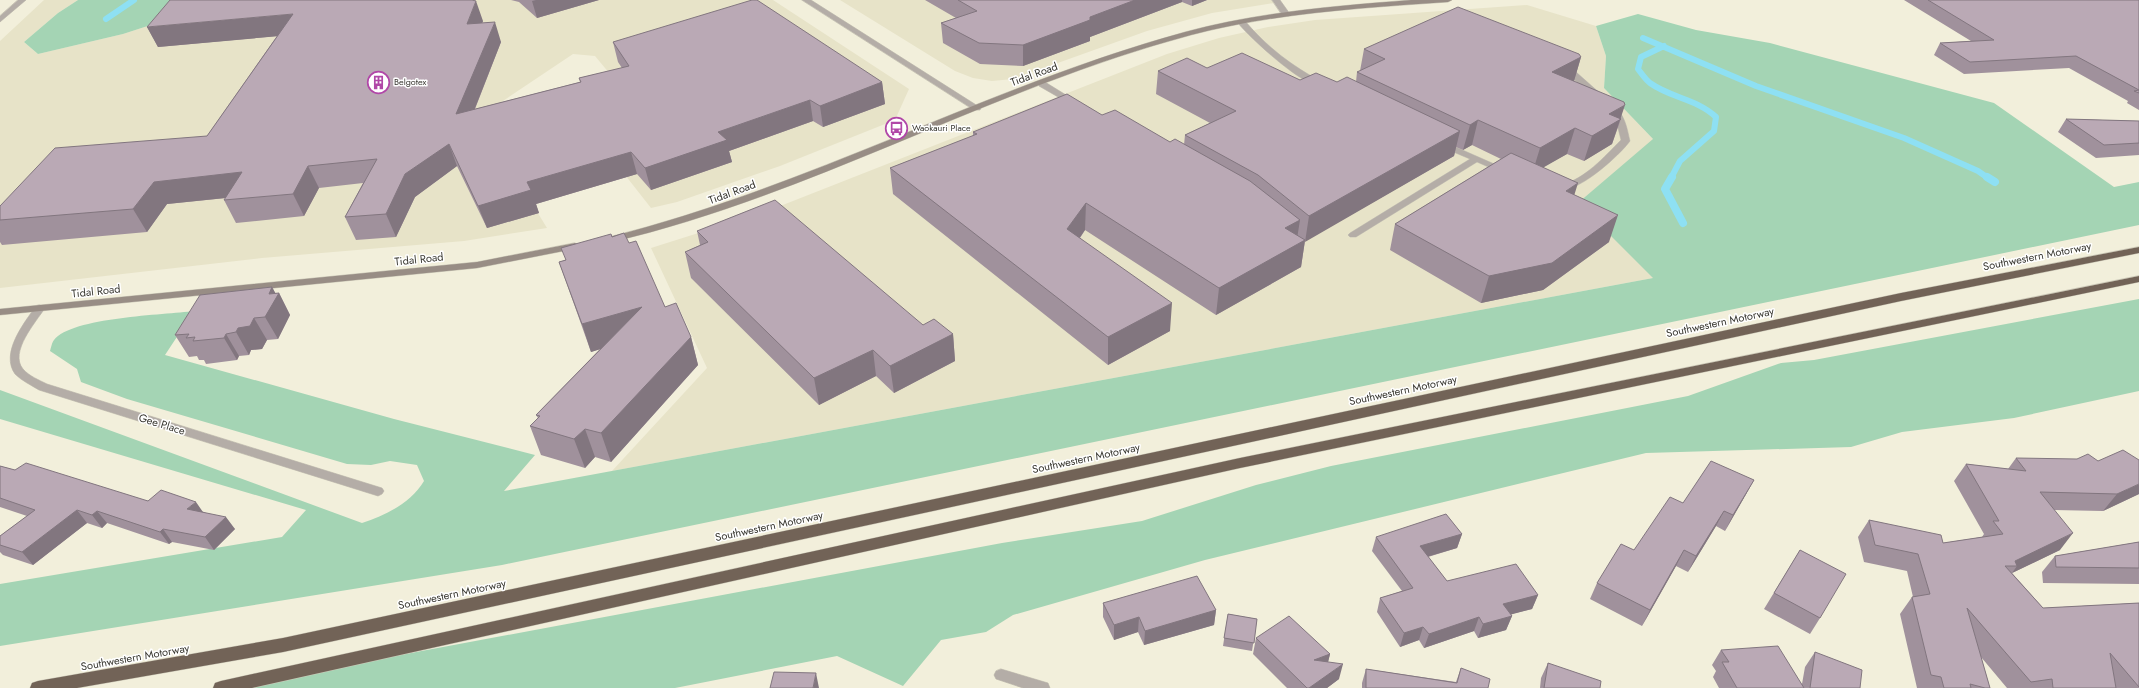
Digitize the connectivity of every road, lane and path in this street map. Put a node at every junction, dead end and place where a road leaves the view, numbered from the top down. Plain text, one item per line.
1 (22, 0) edge
2 (806, 0) edge
3 (1276, 0) edge
4 (1448, 0) edge
5 (1286, 14) junction
6 (0, 20) edge
7 (1242, 23) junction
8 (1556, 60) edge
9 (1042, 84) junction
10 (1326, 88) edge
11 (1083, 107) edge
12 (977, 108) junction
13 (1434, 141) edge
14 (1476, 159) junction
15 (1510, 173) edge
16 (1553, 185) edge
17 (1353, 235) dead end
18 (603, 240) edge
19 (582, 245) edge
20 (2139, 250) edge
21 (2139, 279) edge
22 (40, 308) junction
23 (0, 312) edge
24 (378, 491) dead end
25 (1001, 675) dead end
26 (38, 688) edge
27 (222, 688) edge
28 (1043, 688) edge

1 - 6 street
2 - 12 street
3 - 5 street
4 - 5 main road, Tidal Road
5 - 7 main road, Tidal Road
7 - 9 main road, Tidal Road
7 - 10 street
8 - 16 street
9 - 11 street
9 - 12 main road, Tidal Road
12 - 18 main road, Tidal Road
13 - 14 street
14 - 15 street
14 - 17 street
19 - 22 main road, Tidal Road
20 - 26 highway, Southwestern Motorway
21 - 27 highway
22 - 23 main road, Tidal Road
22 - 24 street, Gee Place
25 - 28 street

